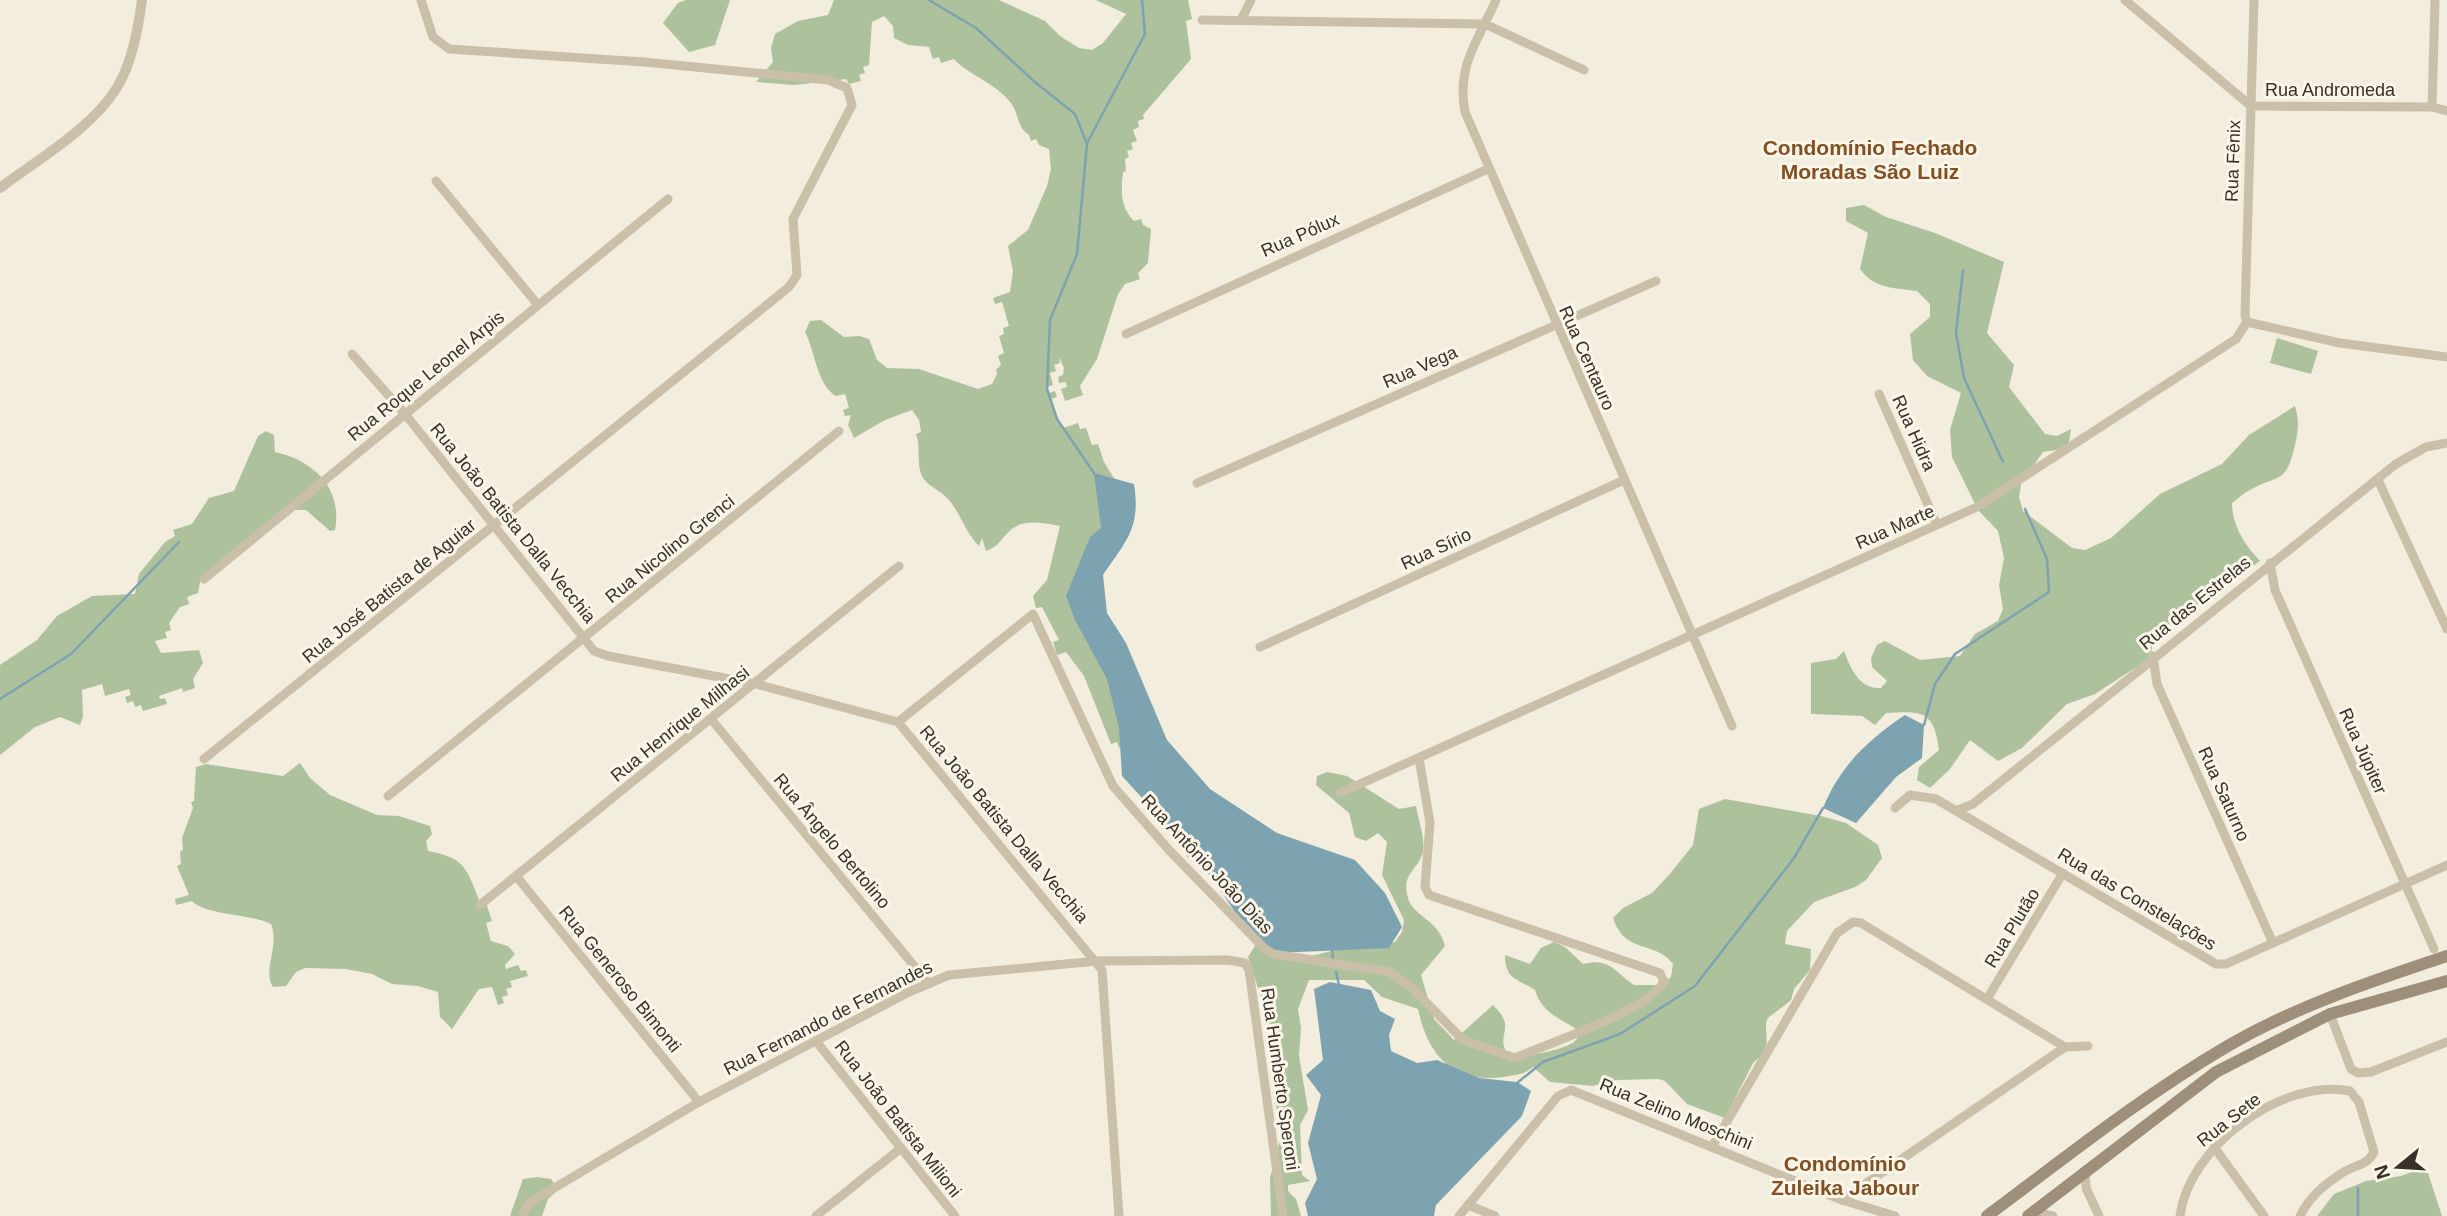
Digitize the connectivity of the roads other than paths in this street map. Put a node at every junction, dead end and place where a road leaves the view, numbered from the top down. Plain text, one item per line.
1 (142, 0) edge
2 (421, 0) edge
3 (1251, 0) edge
4 (1496, 0) edge
5 (2125, 0) edge
6 (2254, 0) edge
7 (2435, 0) edge
8 (1202, 20) dead end
9 (1241, 20) junction
10 (1485, 24) junction
11 (1584, 70) dead end
12 (2251, 106) junction
13 (2432, 107) junction
14 (2447, 111) edge
15 (1488, 169) junction
16 (436, 181) dead end
17 (0, 188) edge
18 (668, 199) dead end
19 (1656, 281) dead end
20 (538, 305) junction
21 (2247, 322) junction
22 (1555, 324) junction
23 (1126, 334) dead end
24 (352, 354) dead end
25 (2447, 357) edge
26 (1879, 394) dead end
27 (405, 414) junction
28 (839, 431) dead end
29 (2447, 443) edge
30 (1624, 480) junction
31 (2378, 480) junction
32 (1197, 484) dead end
33 (1937, 524) junction
34 (494, 527) junction
35 (2270, 563) junction
36 (899, 566) dead end
37 (204, 579) dead end
38 (2447, 629) edge
39 (1691, 636) junction
40 (585, 639) junction
41 (1260, 647) dead end
42 (2153, 656) junction
43 (755, 684) junction
44 (711, 719) junction
45 (898, 722) junction
46 (1732, 726) dead end
47 (1419, 758) junction
48 (204, 759) dead end
49 (1340, 793) dead end
50 (388, 796) dead end
51 (1973, 804) junction
52 (1895, 808) dead end
53 (1958, 810) junction
54 (1973, 819) junction
55 (2447, 865) edge
56 (2063, 873) junction
57 (517, 877) junction
58 (2405, 884) junction
59 (480, 905) dead end
60 (2273, 943) junction
61 (2434, 950) dead end
62 (2447, 956) edge
63 (1228, 960) joint
64 (1097, 961) junction
65 (2397, 974) junction
66 (2447, 981) edge
67 (929, 984) junction
68 (2381, 998) junction
69 (1987, 999) junction
70 (2330, 1014) junction
71 (816, 1041) junction
72 (2447, 1042) edge
73 (2088, 1046) dead end
74 (2065, 1047) junction
75 (699, 1102) junction
76 (2087, 1139) junction
77 (1712, 1147) junction
78 (2214, 1147) junction
79 (901, 1148) junction
80 (2085, 1170) junction
81 (2026, 1187) junction
82 (1842, 1200) junction
83 (1468, 1205) junction
84 (2034, 1211) edge
85 (522, 1216) edge
86 (816, 1216) edge
87 (955, 1216) edge
88 (1119, 1216) edge
89 (1283, 1216) edge
90 (1459, 1216) edge
91 (1495, 1216) edge
92 (1894, 1216) edge
93 (1987, 1216) edge
94 (1998, 1216) edge
95 (2053, 1216) edge
96 (2099, 1216) edge
97 (2180, 1216) edge
98 (2264, 1216) edge
99 (2300, 1216) edge

1 - 17 street
2 - 34 street, Rua José Batista de Aguiar
3 - 9 street
4 - 10 street, Rua Centauro
5 - 12 street, Rua Andromeda
6 - 12 street, Rua Fênix
7 - 13 street
8 - 9 street
9 - 10 street
10 - 11 street
10 - 15 street, Rua Centauro
12 - 13 street, Rua Andromeda
12 - 21 street, Rua Fênix
13 - 14 street, Rua Andromeda
15 - 22 street, Rua Centauro
15 - 23 street, Rua Pólux
16 - 20 street
18 - 20 street, Rua Roque Leonel Arpis
19 - 22 street, Rua Vega
20 - 27 street, Rua Roque Leonel Arpis
21 - 25 street
21 - 33 street, Rua Marte
22 - 30 street, Rua Centauro
22 - 32 street, Rua Vega
24 - 27 street, Rua João Batista Dalla Vecchia
26 - 33 street, Rua Hidra
27 - 34 street, Rua João Batista Dalla Vecchia
27 - 37 street, Rua Roque Leonel Arpis
28 - 40 street, Rua Nicolino Grenci
29 - 31 street, Rua das Estrelas
30 - 39 street, Rua Centauro
30 - 41 street, Rua Sírio
31 - 35 street, Rua das Estrelas
31 - 38 street
33 - 39 street, Rua Marte
34 - 40 street, Rua João Batista Dalla Vecchia
34 - 48 street, Rua José Batista de Aguiar
35 - 42 street, Rua das Estrelas
35 - 58 street, Rua Júpiter
36 - 43 street, Rua Henrique Milhasi
39 - 46 street, Rua Centauro
39 - 47 street, Rua Marte
40 - 43 street, Rua João Batista Dalla Vecchia
40 - 50 street, Rua Nicolino Grenci
42 - 51 street, Rua das Estrelas
42 - 60 street, Rua Saturno
43 - 44 street, Rua Henrique Milhasi
43 - 45 street, Rua João Batista Dalla Vecchia
44 - 57 street, Rua Henrique Milhasi
44 - 67 street, Rua Ângelo Bertolino
45 - 47 street, Rua Antônio João Dias
45 - 64 street, Rua João Batista Dalla Vecchia
47 - 49 street, Rua Marte
51 - 53 street, Rua das Estrelas
51 - 54 street
52 - 53 street, Rua das Constelações
53 - 54 street, Rua das Constelações
54 - 56 street, Rua das Constelações
55 - 58 street, Rua das Constelações
56 - 60 street, Rua das Constelações
56 - 69 street, Rua Plutão
57 - 59 street, Rua Henrique Milhasi
57 - 75 street, Rua Generoso Bimonti
58 - 60 street, Rua das Constelações
58 - 61 street, Rua Júpiter
62 - 65 main road
63 - 64 street, Rua Fernando de Fernandes
63 - 89 street, Rua Humberto Speroni
64 - 67 street, Rua Fernando de Fernandes
64 - 88 street, Rua João Batista Dalla Vecchia
65 - 68 main road
65 - 76 main road
66 - 68 main road
67 - 71 street, Rua Fernando de Fernandes
68 - 70 main road
69 - 74 street
69 - 77 street
70 - 72 street
70 - 80 main road
71 - 75 street, Rua Fernando de Fernandes
71 - 79 street, Rua João Batista Milioni
73 - 74 street
74 - 82 street
75 - 85 street, Rua Fernando de Fernandes
76 - 81 main road
76 - 84 main road
77 - 82 street, Rua Zelino Moschini
77 - 83 street, Rua Zelino Moschini
78 - 97 street, Rua Sete
78 - 98 street
78 - 99 street, Rua Sete
79 - 86 street
79 - 87 street, Rua João Batista Milioni
80 - 84 main road
80 - 96 street
81 - 93 main road
81 - 94 main road
82 - 92 street, Rua Zelino Moschini
83 - 90 street
83 - 91 street
84 - 95 street

